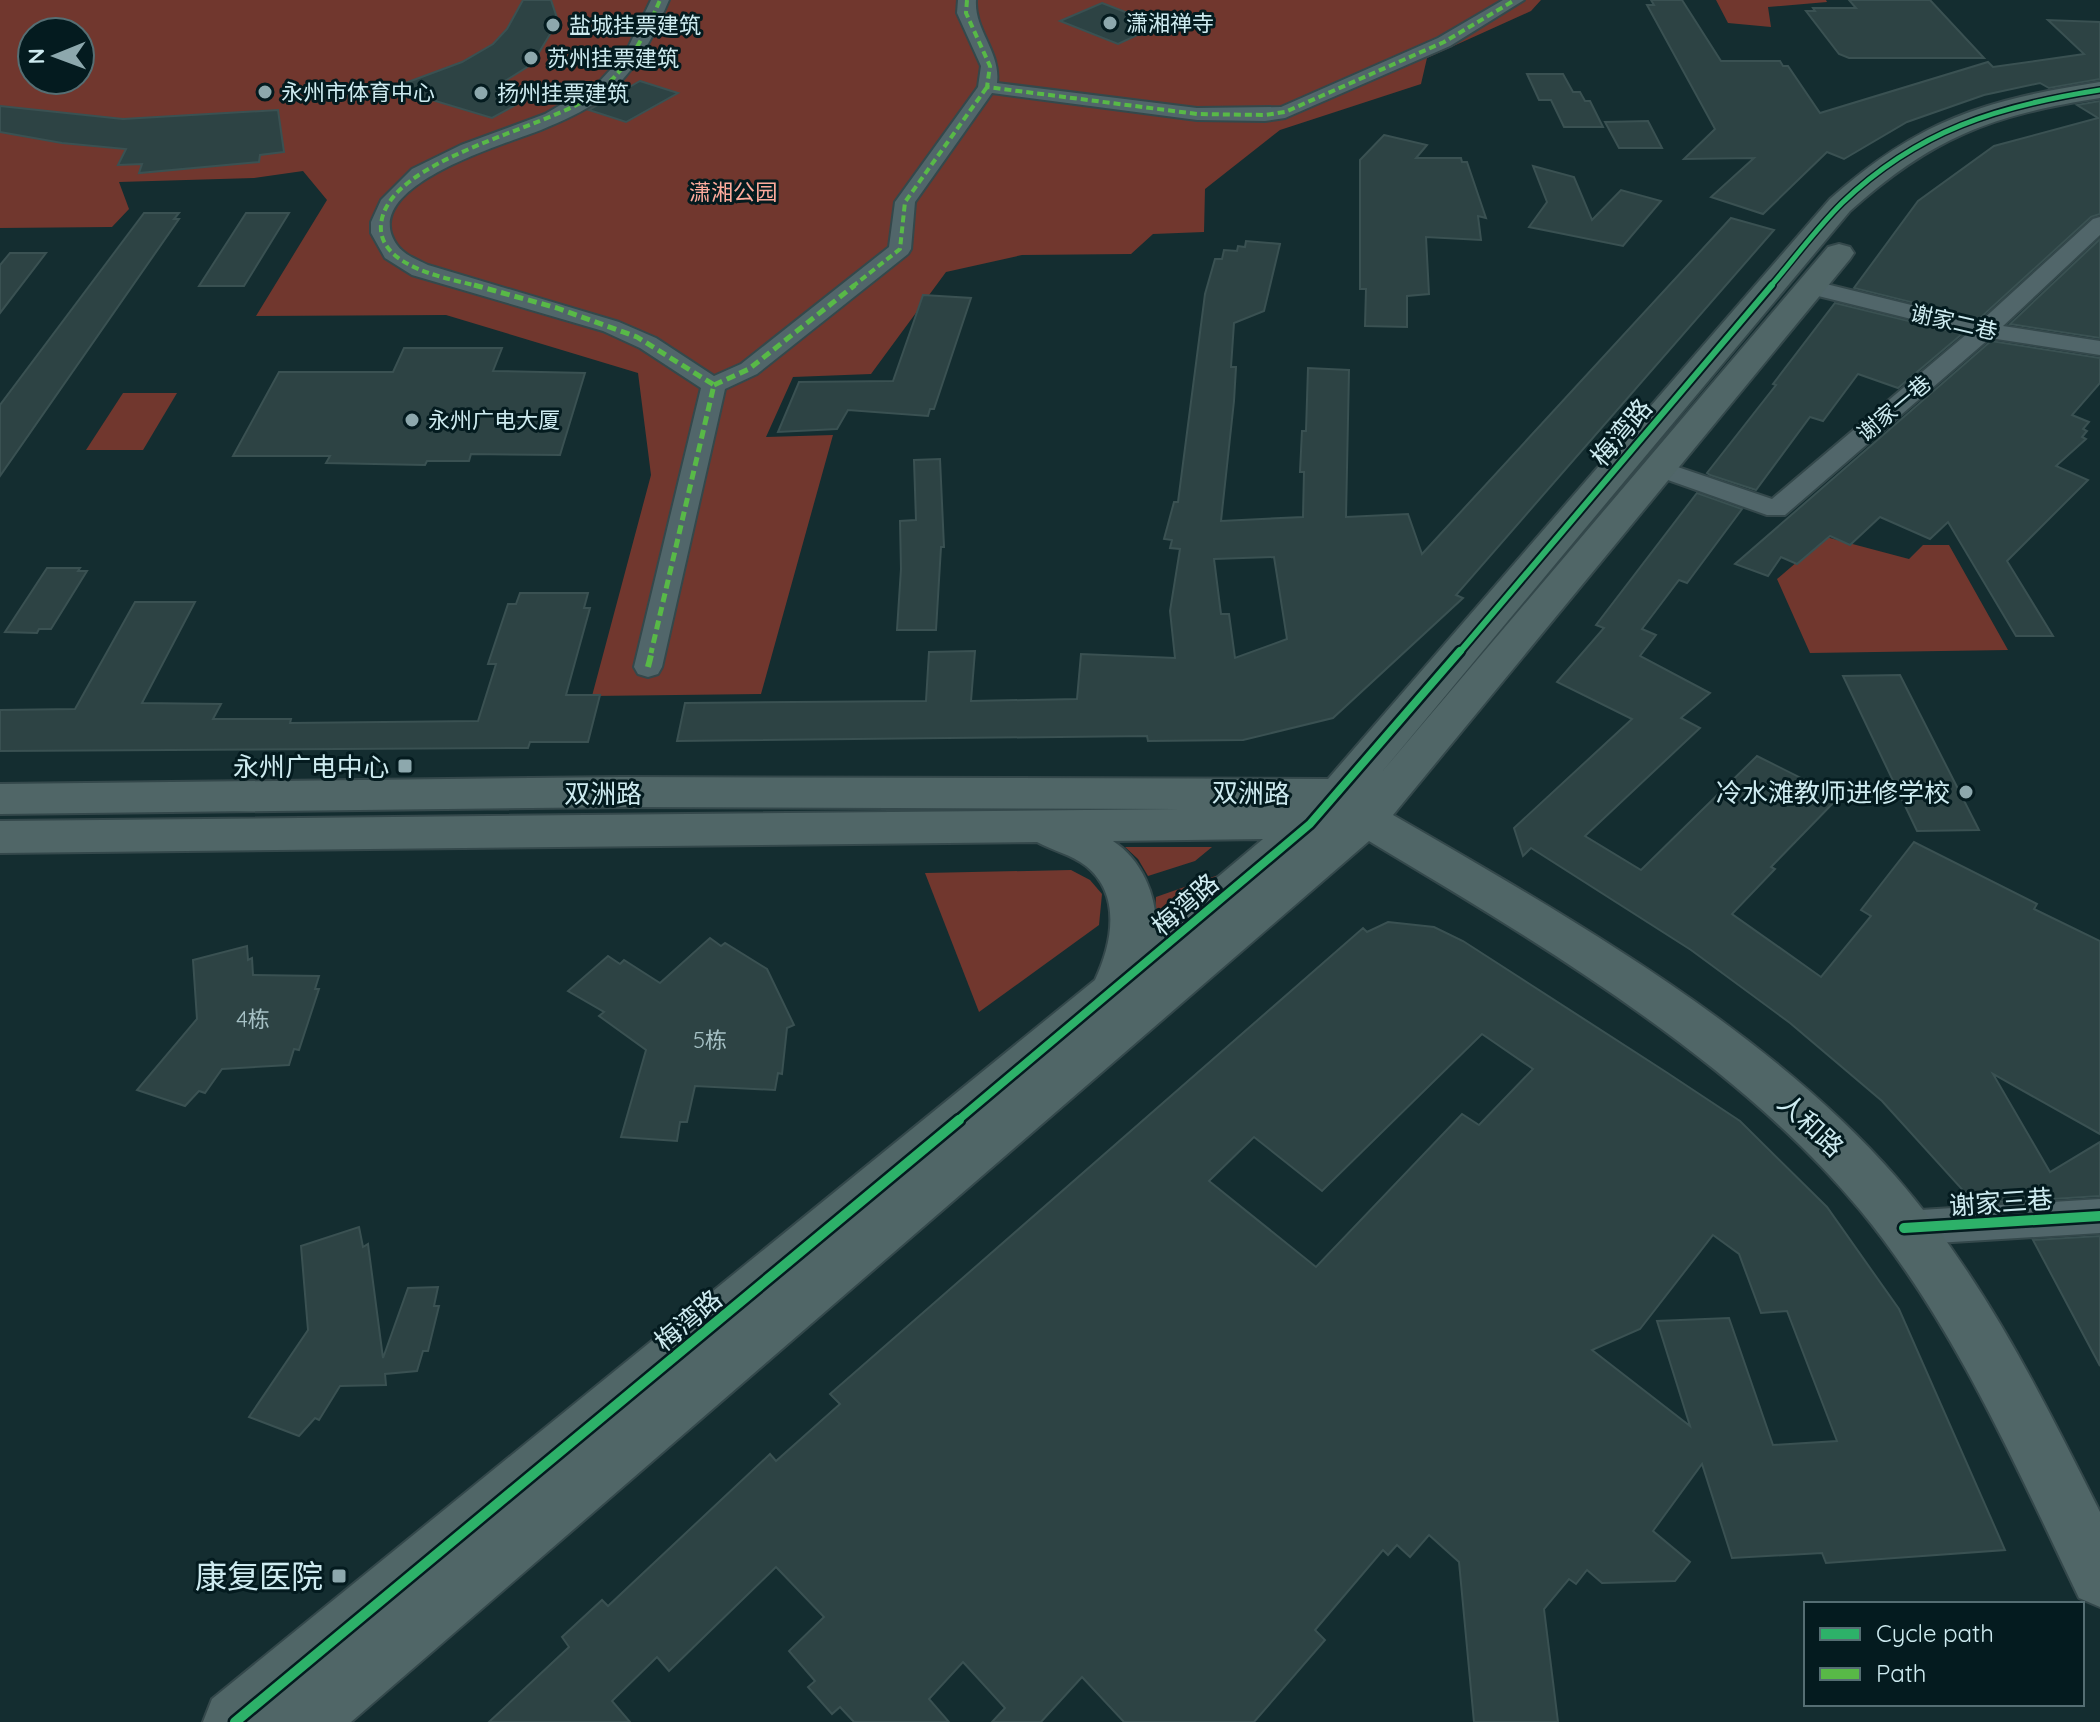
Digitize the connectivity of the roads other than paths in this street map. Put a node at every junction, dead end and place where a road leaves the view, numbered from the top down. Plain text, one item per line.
1 (660, 0) edge
2 (967, 0) edge
3 (1515, 0) edge
4 (987, 87) junction
5 (2100, 90) edge
6 (2100, 104) edge
7 (2100, 223) edge
8 (1810, 287) junction
9 (1985, 330) junction
10 (2100, 348) edge
11 (714, 385) junction
12 (1660, 469) junction
13 (648, 667) dead end
14 (0, 799) edge
15 (882, 811) junction
16 (1338, 813) junction
17 (1031, 827) junction
18 (0, 837) edge
19 (1112, 993) junction
20 (2100, 1216) edge
21 (1904, 1228) junction
22 (2100, 1577) edge
23 (235, 1722) edge
24 (302, 1722) edge

1 - 11 street
2 - 4 street
3 - 4 street
4 - 11 street
5 - 16 street, 梅湾路
6 - 8 street, 梅湾路
7 - 9 street, 谢家一巷
8 - 9 street, 谢家二巷
8 - 12 street, 梅湾路
9 - 10 street, 谢家二巷
9 - 12 street, 谢家一巷
11 - 13 street
12 - 16 street, 梅湾路
14 - 15 street, 双洲路
15 - 16 street, 双洲路
15 - 17 street, 双洲路
15 - 18 street, 双洲路
16 - 17 street, 双洲路
16 - 19 street, 梅湾路
16 - 21 street, 人和路
16 - 24 street, 梅湾路
17 - 19 street
19 - 23 street, 梅湾路
20 - 21 street, 谢家三巷
21 - 22 street, 人和路

